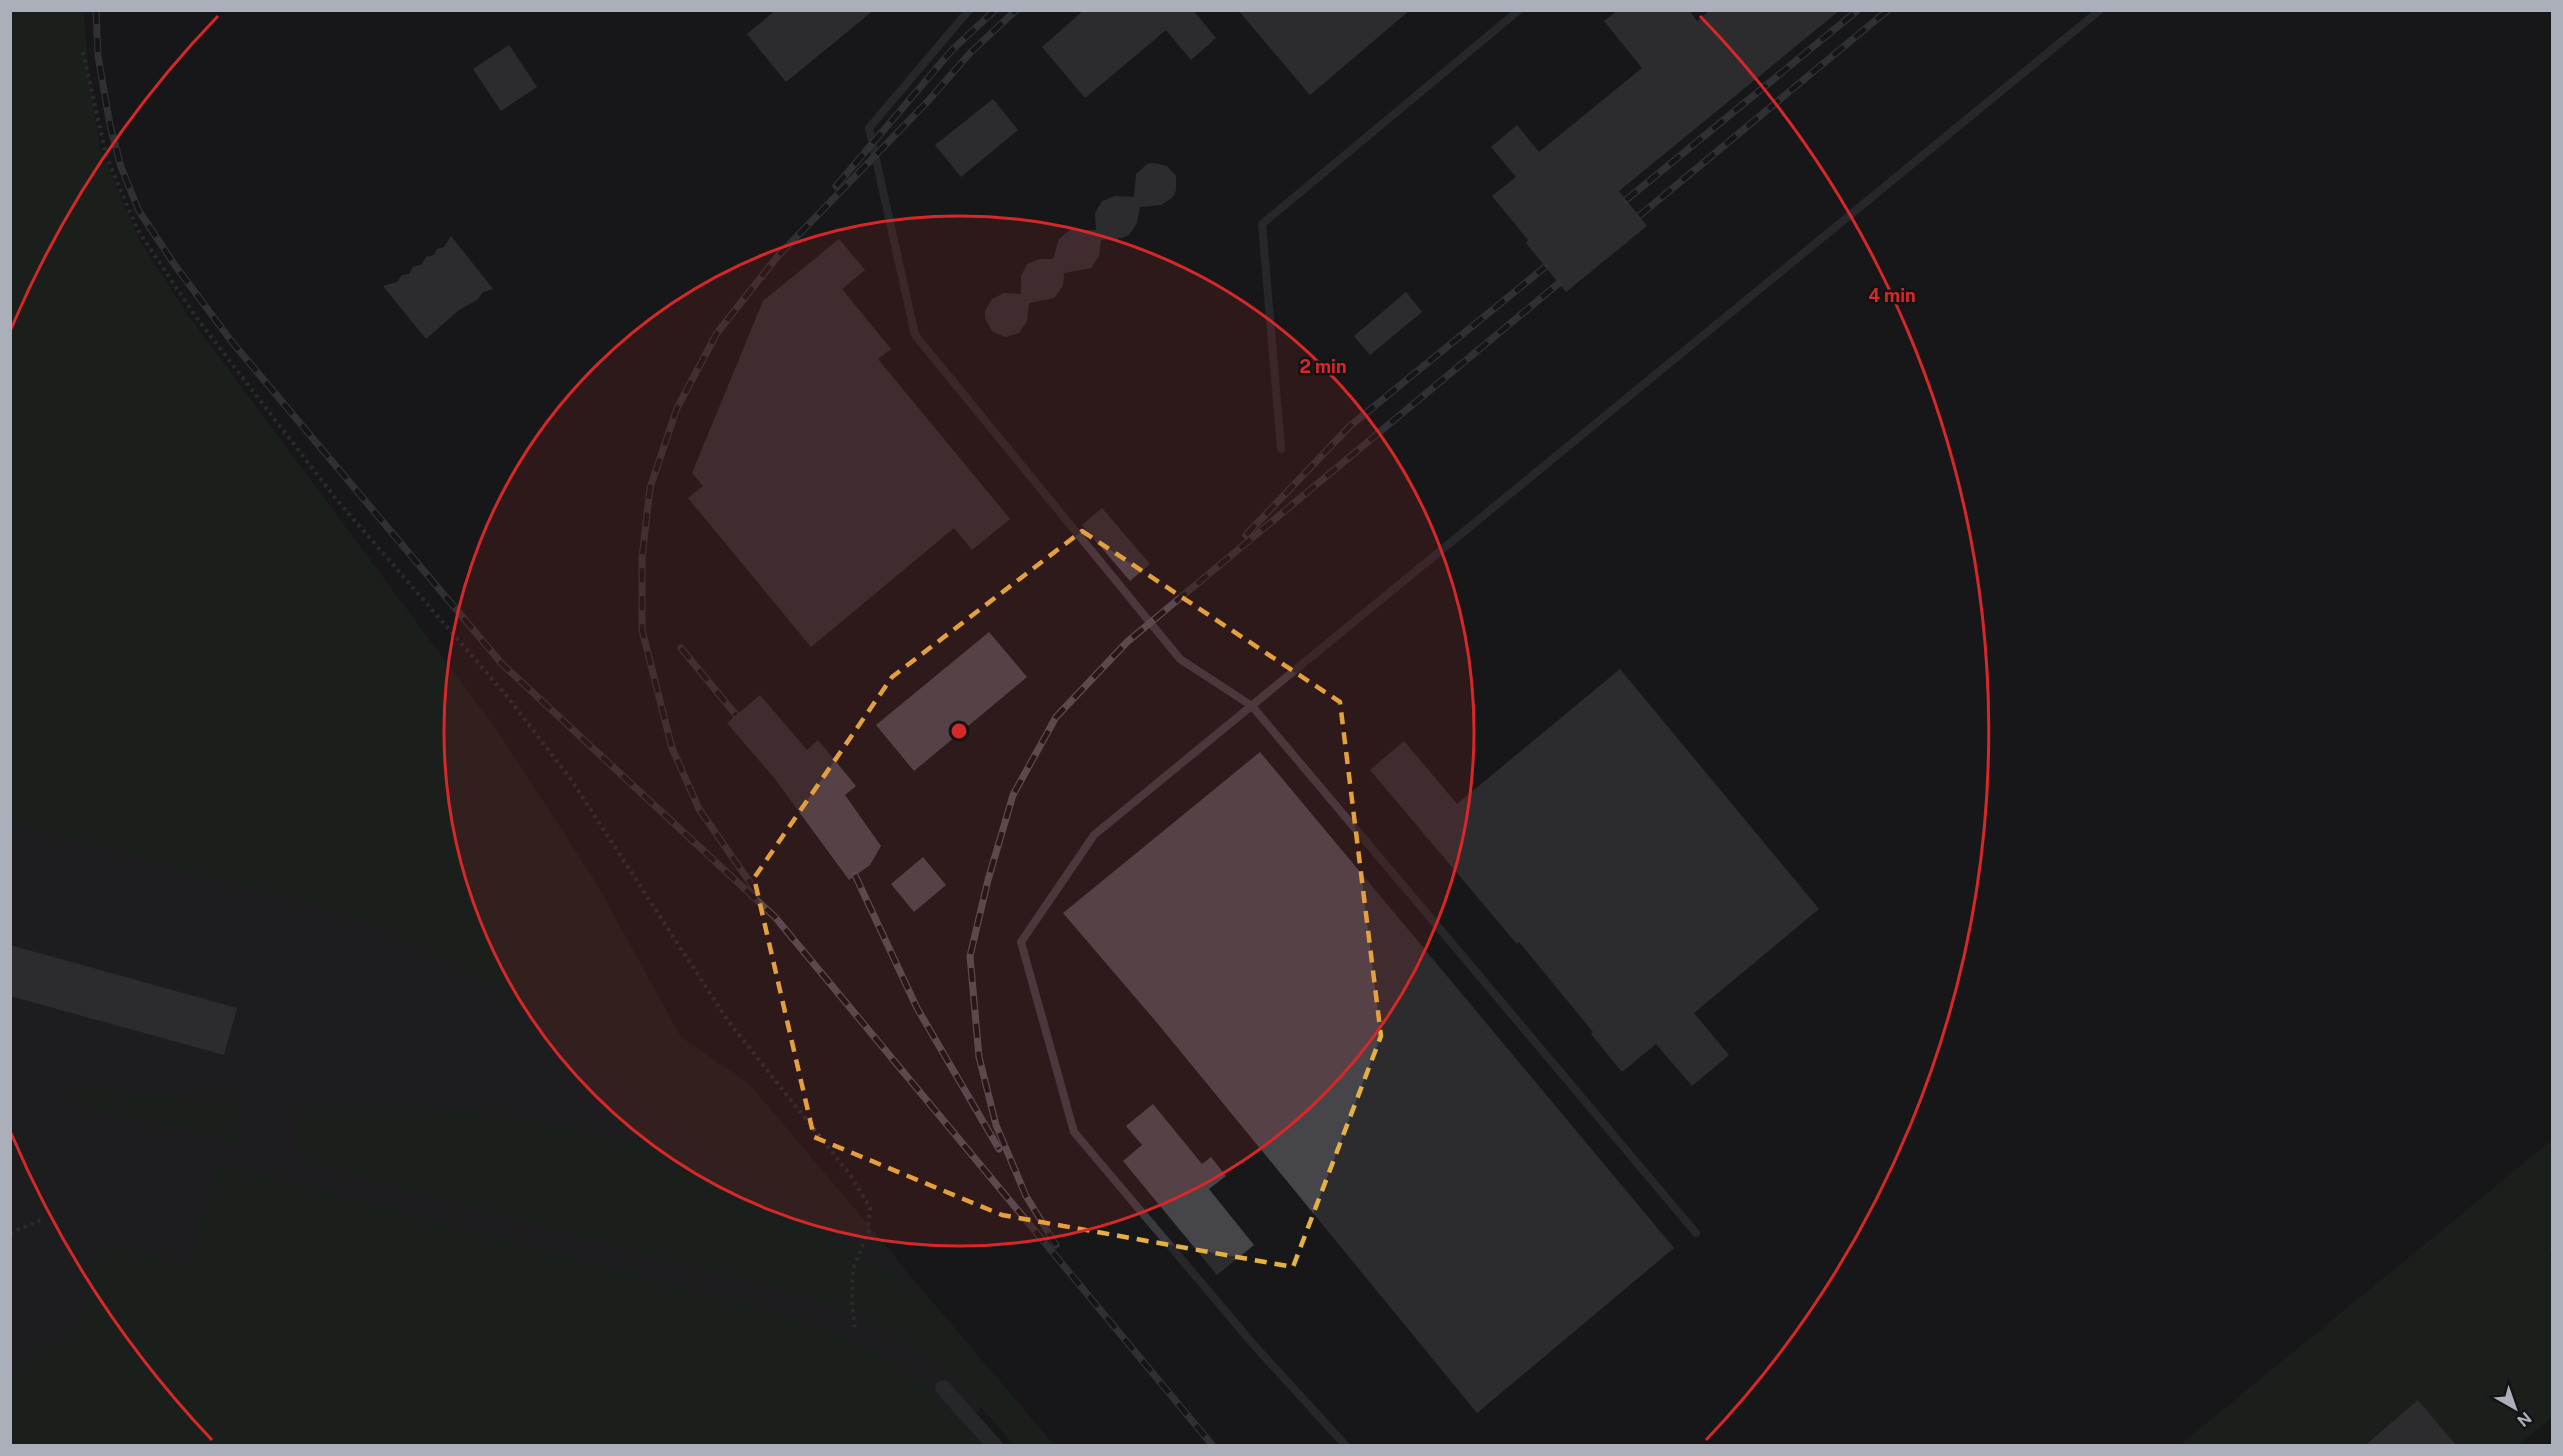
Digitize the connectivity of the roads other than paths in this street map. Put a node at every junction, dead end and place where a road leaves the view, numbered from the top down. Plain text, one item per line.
1 (969, 10) edge
2 (1519, 10) edge
3 (2100, 10) edge
4 (1281, 449) dead end
5 (1252, 706) junction
6 (1696, 1233) dead end
7 (943, 1388) dead end
8 (995, 1446) edge
9 (1346, 1446) edge

1 - 5 lane
2 - 4 lane
3 - 5 lane
5 - 6 lane
5 - 9 lane
7 - 8 street

